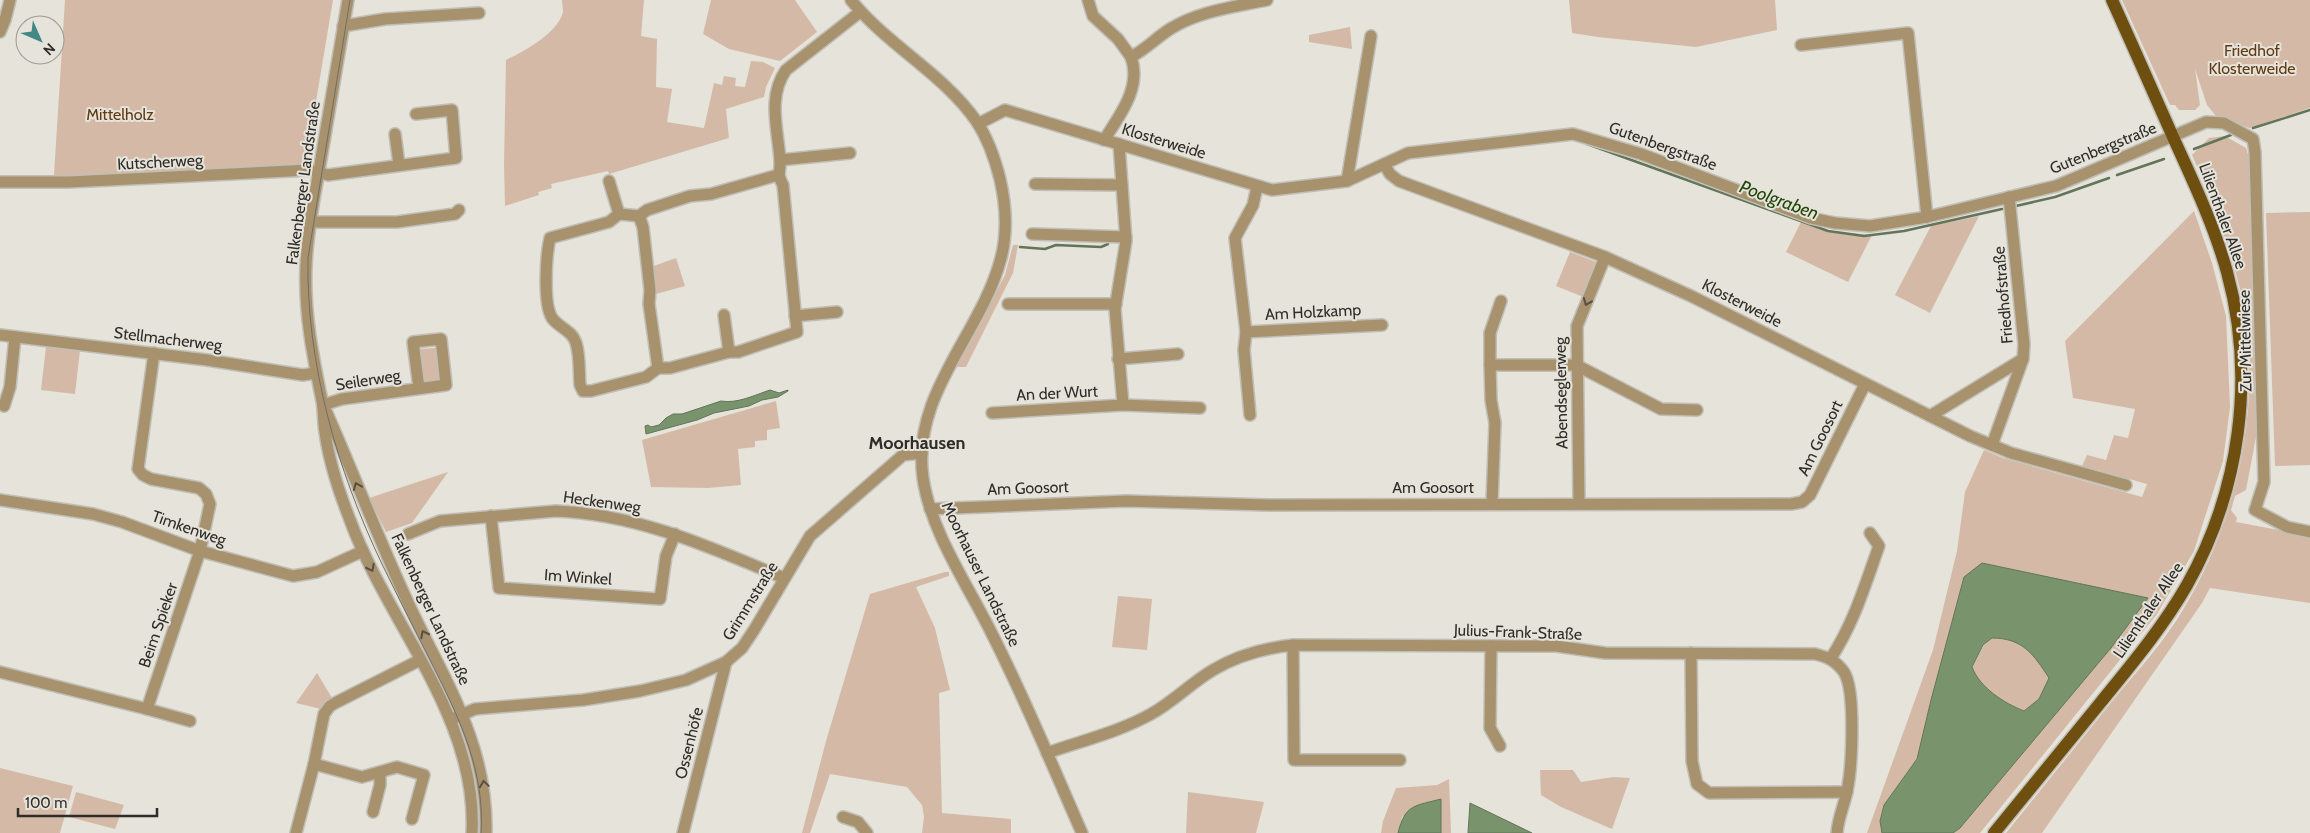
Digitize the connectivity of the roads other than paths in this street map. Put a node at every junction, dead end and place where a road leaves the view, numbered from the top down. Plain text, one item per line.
1 (10, 0) edge
2 (348, 0) edge
3 (851, 0) edge
4 (1088, 0) edge
5 (1267, 0) edge
6 (2112, 0) edge
7 (860, 12) junction
8 (479, 13) dead end
9 (343, 26) junction
10 (0, 32) edge
11 (1371, 36) dead end
12 (1800, 45) dead end
13 (1132, 57) junction
14 (416, 114) dead end
15 (978, 124) junction
16 (395, 134) dead end
17 (2173, 137) junction
18 (1104, 140) junction
19 (1119, 144) junction
20 (850, 153) dead end
21 (780, 160) junction
22 (399, 164) junction
23 (1384, 164) junction
24 (320, 173) junction
25 (778, 175) junction
26 (609, 181) dead end
27 (1347, 181) junction
28 (0, 182) edge
29 (1035, 184) dead end
30 (1122, 185) junction
31 (1257, 187) junction
32 (2009, 197) junction
33 (459, 210) dead end
34 (619, 214) junction
35 (639, 216) junction
36 (1927, 217) junction
37 (311, 222) junction
38 (1032, 234) dead end
39 (1126, 237) junction
40 (1605, 257) junction
41 (1501, 301) dead end
42 (1008, 304) dead end
43 (1116, 304) junction
44 (837, 312) dead end
45 (724, 315) dead end
46 (795, 316) junction
47 (1382, 324) dead end
48 (1246, 332) junction
49 (0, 335) edge
50 (15, 337) junction
51 (729, 352) junction
52 (154, 353) junction
53 (1178, 354) dead end
54 (1118, 359) junction
55 (2023, 359) junction
56 (1490, 365) junction
57 (1576, 365) junction
58 (658, 368) junction
59 (316, 373) junction
60 (1865, 384) junction
61 (419, 388) junction
62 (323, 405) junction
63 (1123, 405) junction
64 (4, 406) dead end
65 (1200, 408) dead end
66 (1698, 410) dead end
67 (992, 413) dead end
68 (1250, 415) dead end
69 (1930, 416) junction
70 (1992, 445) junction
71 (922, 453) junction
72 (2126, 485) dead end
73 (0, 500) edge
74 (1492, 503) junction
75 (1579, 503) junction
76 (930, 509) junction
77 (491, 516) junction
78 (2310, 532) edge
79 (1870, 533) dead end
80 (408, 534) dead end
81 (674, 534) junction
82 (200, 551) junction
83 (363, 551) junction
84 (784, 578) junction
85 (1293, 645) junction
86 (1492, 646) junction
87 (1691, 653) junction
88 (1831, 658) junction
89 (420, 660) junction
90 (726, 662) junction
91 (0, 672) edge
92 (147, 709) junction
93 (462, 714) junction
94 (450, 720) junction
95 (190, 721) dead end
96 (1500, 746) dead end
97 (1046, 753) junction
98 (1400, 760) dead end
99 (314, 764) junction
100 (380, 773) junction
101 (1847, 792) junction
102 (373, 812) dead end
103 (843, 817) dead end
104 (412, 819) dead end
105 (296, 833) edge
106 (472, 833) edge
107 (486, 833) edge
108 (683, 833) edge
109 (867, 833) edge
110 (1082, 833) edge
111 (1837, 833) edge
112 (1994, 833) edge

1 - 10 street
2 - 9 street, Falkenberger Landstraße
3 - 7 street, Moorhauser Landstraße
4 - 13 street
5 - 13 street
6 - 17 main road, Lilienthaler Allee
7 - 15 street, Moorhauser Landstraße
7 - 21 street
8 - 9 street
9 - 24 street, Falkenberger Landstraße
11 - 27 street
12 - 36 street
13 - 18 street
14 - 22 street, Falkenberger Landstraße
15 - 18 street, Klosterweide
15 - 71 street, Moorhauser Landstraße
16 - 22 street
17 - 32 street, Gutenbergstraße
17 - 78 street, Zur Mittelwiese
17 - 112 main road, Lilienthaler Allee
18 - 19 street, Klosterweide
19 - 30 street, An der Wurt
19 - 31 street, Klosterweide
20 - 21 street
21 - 25 street
22 - 24 street, Falkenberger Landstraße
23 - 27 street, Klosterweide
23 - 36 street, Gutenbergstraße
23 - 40 street, Klosterweide
24 - 28 street, Kutscherweg
24 - 37 street, Falkenberger Landstraße
25 - 35 street
25 - 46 street
26 - 34 street
27 - 31 street, Klosterweide
29 - 30 street
30 - 39 street, An der Wurt
31 - 48 street, Am Holzkamp
32 - 36 street, Gutenbergstraße
32 - 55 street, Friedhofstraße
33 - 37 street
34 - 35 street
34 - 58 street
35 - 58 street
37 - 59 street, Falkenberger Landstraße
38 - 39 street
39 - 43 street, An der Wurt
40 -> 57 street, Abendseglerweg
40 - 60 street, Klosterweide
41 - 56 street
42 - 43 street
43 - 54 street, An der Wurt
44 - 46 street
45 - 51 street
46 - 51 street
47 - 48 street, Am Holzkamp
48 - 68 street, Am Holzkamp
49 - 50 street, Stellmacherweg
50 - 52 street, Stellmacherweg
50 - 64 street
51 - 58 street
52 - 59 street, Stellmacherweg
52 - 82 street, Beim Spieker
53 - 54 street
54 - 63 street, An der Wurt
55 - 69 street
55 - 70 street, Friedhofstraße
56 - 57 street
56 - 74 street
57 - 66 street
57 - 75 street, Abendseglerweg
59 - 62 street, Falkenberger Landstraße
60 - 69 street, Klosterweide
60 - 75 street, Am Goosort
61 - 61 street, Seilerweg
61 - 62 street, Seilerweg
62 - 83 street, Falkenberger Landstraße
93 -> 62 street, Falkenberger Landstraße
63 - 65 street, An der Wurt
63 - 67 street, An der Wurt
69 - 70 street, Klosterweide
70 - 72 street, Klosterweide
71 - 76 street, Moorhauser Landstraße
71 - 84 street, Grimmstraße
73 - 82 street, Timkenweg
74 - 75 street, Am Goosort
74 - 76 street, Am Goosort
76 - 97 street, Moorhauser Landstraße
77 - 80 street, Heckenweg
77 - 81 street, Heckenweg
77 - 81 street, Im Winkel
79 - 88 street
81 - 84 street, Heckenweg
82 - 83 street, Timkenweg
82 - 92 street, Beim Spieker
83 -> 89 street, Falkenberger Landstraße
84 - 90 street, Grimmstraße
85 - 86 street, Julius-Frank-Straße
85 - 97 street, Julius-Frank-Straße
85 - 98 street
86 - 87 street, Julius-Frank-Straße
86 - 96 street
87 - 88 street, Julius-Frank-Straße
87 - 101 street
88 - 101 street
89 - 94 street, Falkenberger Landstraße
89 - 99 street
90 - 93 street, Grimmstraße
90 - 108 street, Ossenhöfe
91 - 92 street
92 - 95 street
93 - 94 street, Grimmstraße
107 -> 93 street, Falkenberger Landstraße
94 - 106 street, Falkenberger Landstraße
97 - 110 street, Moorhauser Landstraße
99 - 100 street
99 - 105 street
100 - 102 street
100 - 104 street
101 - 111 street
103 - 109 street

